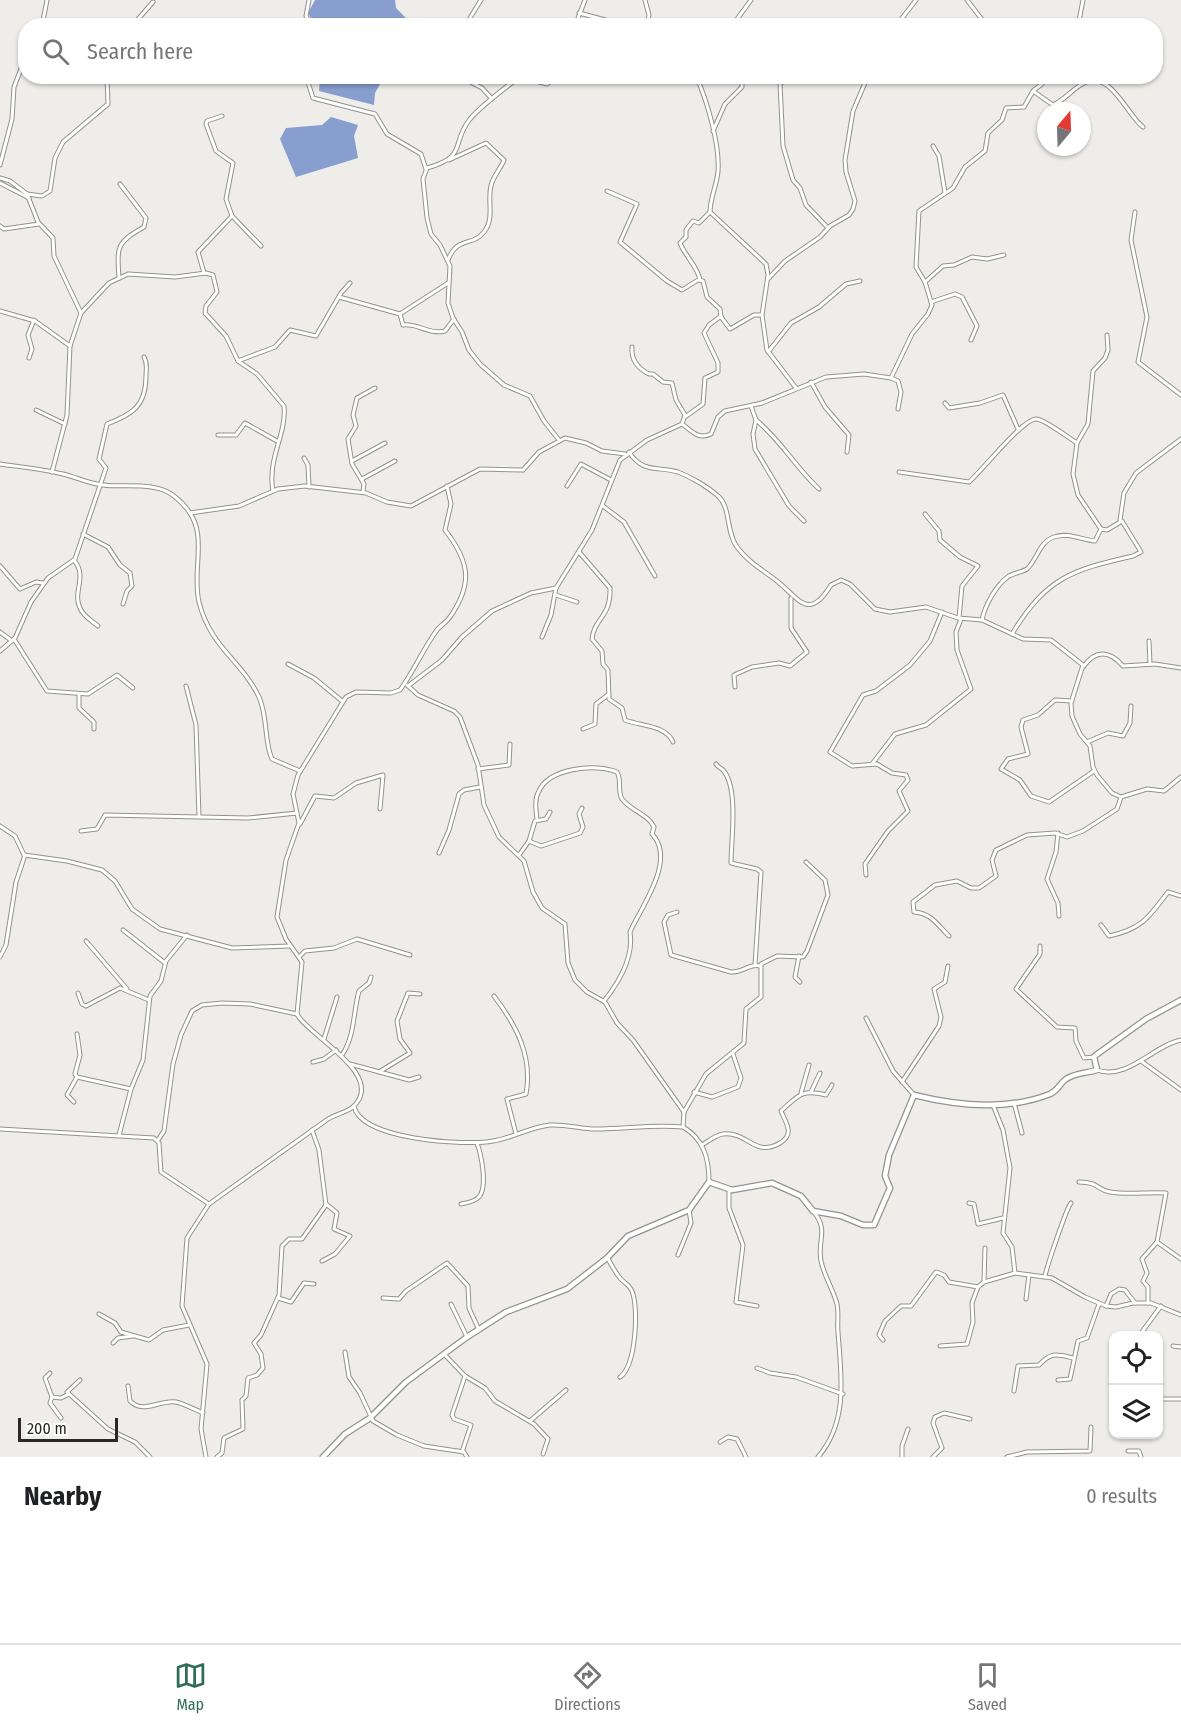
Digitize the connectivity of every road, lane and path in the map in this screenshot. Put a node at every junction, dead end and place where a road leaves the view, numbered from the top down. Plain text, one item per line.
1 (47, 0) edge
2 (309, 0) edge
3 (481, 0) edge
4 (585, 0) edge
5 (645, 0) edge
6 (751, 0) edge
7 (915, 0) edge
8 (967, 0) edge
9 (1083, 0) edge
10 (153, 2) dead end
11 (579, 13) junction
12 (44, 18) edge
13 (139, 18) edge
14 (307, 18) edge
15 (470, 18) edge
16 (577, 18) edge
17 (598, 18) edge
18 (648, 18) edge
19 (738, 18) edge
20 (902, 18) edge
21 (981, 18) edge
22 (1080, 18) edge
23 (18, 77) edge
24 (108, 84) edge
25 (309, 84) edge
26 (474, 84) edge
27 (512, 84) edge
28 (700, 84) edge
29 (742, 84) edge
30 (780, 84) edge
31 (865, 84) edge
32 (1042, 84) edge
33 (1083, 84) edge
34 (1101, 84) edge
35 (1033, 91) junction
36 (492, 99) junction
37 (222, 116) dead end
38 (1143, 127) dead end
39 (713, 131) junction
40 (933, 146) dead end
41 (447, 160) junction
42 (0, 165) edge
43 (426, 169) junction
44 (0, 178) edge
45 (0, 183) edge
46 (120, 183) dead end
47 (607, 191) dead end
48 (945, 193) junction
49 (28, 196) junction
50 (710, 212) junction
51 (1135, 212) dead end
52 (232, 216) junction
53 (39, 224) junction
54 (0, 226) edge
55 (828, 228) junction
56 (261, 246) dead end
57 (1004, 255) dead end
58 (448, 261) junction
59 (204, 273) junction
60 (119, 278) junction
61 (768, 279) junction
62 (700, 280) junction
63 (860, 281) dead end
64 (450, 282) junction
65 (925, 282) junction
66 (350, 283) dead end
67 (339, 297) junction
68 (932, 302) junction
69 (0, 311) edge
70 (81, 313) junction
71 (400, 314) junction
72 (762, 315) junction
73 (721, 316) junction
74 (454, 319) junction
75 (34, 320) junction
76 (1107, 335) dead end
77 (971, 339) dead end
78 (70, 346) junction
79 (632, 347) dead end
80 (768, 352) junction
81 (144, 357) dead end
82 (29, 358) dead end
83 (238, 361) junction
84 (891, 378) junction
85 (811, 382) junction
86 (375, 388) dead end
87 (796, 388) junction
88 (1181, 395) edge
89 (945, 403) dead end
90 (751, 406) junction
91 (898, 409) dead end
92 (36, 410) dead end
93 (685, 417) junction
94 (756, 420) junction
95 (65, 424) junction
96 (682, 424) junction
97 (1018, 429) junction
98 (218, 435) dead end
99 (1181, 439) edge
100 (559, 440) junction
101 (277, 441) junction
102 (385, 443) dead end
103 (1077, 443) junction
104 (847, 452) dead end
105 (627, 453) junction
106 (304, 458) dead end
107 (352, 461) junction
108 (395, 461) dead end
109 (0, 464) edge
110 (52, 472) junction
111 (899, 472) dead end
112 (362, 479) junction
113 (611, 480) junction
114 (101, 485) junction
115 (309, 486) junction
116 (447, 486) junction
117 (567, 486) dead end
118 (819, 489) dead end
119 (273, 491) junction
120 (363, 492) junction
121 (603, 506) junction
122 (190, 513) junction
123 (925, 514) dead end
124 (1120, 520) junction
125 (804, 521) dead end
126 (1101, 529) junction
127 (83, 534) junction
128 (579, 552) junction
129 (74, 560) junction
130 (0, 566) edge
131 (655, 576) dead end
132 (44, 583) junction
133 (556, 588) junction
134 (556, 595) junction
135 (790, 596) junction
136 (577, 602) dead end
137 (123, 604) dead end
138 (942, 612) junction
139 (960, 618) junction
140 (982, 620) junction
141 (98, 626) dead end
142 (0, 632) edge
143 (1012, 634) junction
144 (542, 637) dead end
145 (13, 640) junction
146 (1149, 641) dead end
147 (0, 651) edge
148 (288, 664) dead end
149 (1150, 664) junction
150 (1083, 668) junction
151 (1181, 668) edge
152 (406, 685) junction
153 (186, 686) dead end
154 (735, 687) dead end
155 (133, 688) dead end
156 (79, 694) junction
157 (609, 694) junction
158 (342, 701) junction
159 (1072, 701) junction
160 (1131, 706) dead end
161 (94, 729) dead end
162 (583, 729) dead end
163 (673, 742) dead end
164 (1087, 742) junction
165 (510, 744) dead end
166 (716, 764) dead end
167 (872, 764) junction
168 (478, 769) junction
169 (300, 771) junction
170 (1095, 771) junction
171 (1181, 777) edge
172 (480, 786) junction
173 (1121, 797) junction
174 (582, 808) dead end
175 (380, 809) dead end
176 (550, 812) dead end
177 (297, 813) junction
178 (199, 816) junction
179 (537, 819) junction
180 (299, 825) junction
181 (0, 826) edge
182 (81, 831) dead end
183 (1058, 833) junction
184 (529, 841) junction
185 (439, 853) dead end
186 (25, 855) junction
187 (519, 855) junction
188 (806, 862) dead end
189 (866, 875) dead end
190 (1181, 896) edge
191 (677, 912) dead end
192 (1059, 916) dead end
193 (1101, 925) dead end
194 (123, 930) dead end
195 (187, 935) junction
196 (949, 936) dead end
197 (86, 941) dead end
198 (290, 946) junction
199 (1040, 946) dead end
200 (410, 955) dead end
201 (799, 956) junction
202 (0, 957) edge
203 (299, 957) junction
204 (165, 963) junction
205 (754, 964) junction
206 (760, 966) junction
207 (948, 966) dead end
208 (371, 977) dead end
209 (800, 982) dead end
210 (127, 989) junction
211 (78, 993) dead end
212 (420, 993) dead end
213 (494, 996) dead end
214 (337, 997) dead end
215 (149, 1000) junction
216 (1181, 1000) edge
217 (604, 1001) junction
218 (297, 1014) junction
219 (866, 1018) dead end
220 (77, 1034) dead end
221 (324, 1039) junction
222 (1181, 1040) edge
223 (336, 1050) junction
224 (733, 1053) junction
225 (342, 1055) junction
226 (1094, 1057) junction
227 (1140, 1061) junction
228 (312, 1062) dead end
229 (349, 1064) junction
230 (809, 1065) dead end
231 (1097, 1070) junction
232 (379, 1072) junction
233 (820, 1073) dead end
234 (77, 1077) junction
235 (419, 1077) dead end
236 (902, 1082) junction
237 (832, 1085) dead end
238 (131, 1089) junction
239 (1181, 1090) edge
240 (694, 1092) junction
241 (811, 1092) junction
242 (801, 1093) junction
243 (914, 1095) junction
244 (1014, 1101) junction
245 (74, 1102) dead end
246 (993, 1105) junction
247 (354, 1106) junction
248 (684, 1112) junction
249 (683, 1127) junction
250 (0, 1129) edge
251 (312, 1130) junction
252 (1022, 1133) dead end
253 (516, 1134) junction
254 (119, 1135) junction
255 (158, 1140) junction
256 (477, 1143) junction
257 (702, 1145) junction
258 (710, 1182) junction
259 (1079, 1182) dead end
260 (729, 1189) junction
261 (969, 1203) dead end
262 (1071, 1203) dead end
263 (209, 1204) junction
264 (326, 1204) junction
265 (461, 1204) dead end
266 (689, 1210) junction
267 (813, 1211) junction
268 (1004, 1218) junction
269 (1156, 1242) junction
270 (985, 1248) dead end
271 (678, 1255) dead end
272 (608, 1257) junction
273 (1181, 1259) edge
274 (322, 1261) dead end
275 (1015, 1273) junction
276 (1029, 1275) junction
277 (1045, 1276) junction
278 (984, 1282) junction
279 (314, 1284) dead end
280 (978, 1287) junction
281 (278, 1298) junction
282 (383, 1298) dead end
283 (1026, 1299) dead end
284 (1135, 1303) junction
285 (451, 1304) dead end
286 (1099, 1304) junction
287 (1148, 1304) junction
288 (757, 1306) dead end
289 (1106, 1306) junction
290 (1161, 1306) junction
291 (99, 1314) dead end
292 (1181, 1315) edge
293 (189, 1324) junction
294 (479, 1330) junction
295 (1142, 1331) edge
296 (466, 1335) junction
297 (133, 1336) junction
298 (883, 1340) dead end
299 (113, 1343) dead end
300 (940, 1346) dead end
301 (1173, 1346) dead end
302 (1181, 1347) edge
303 (345, 1352) dead end
304 (445, 1355) junction
305 (1073, 1358) junction
306 (757, 1368) dead end
307 (50, 1373) dead end
308 (465, 1376) junction
309 (620, 1377) dead end
310 (80, 1380) dead end
311 (1058, 1380) dead end
312 (128, 1386) dead end
313 (566, 1390) dead end
314 (1014, 1391) dead end
315 (69, 1394) junction
316 (843, 1394) junction
317 (52, 1397) junction
318 (1163, 1399) edge
319 (1181, 1400) edge
320 (202, 1413) junction
321 (61, 1418) dead end
322 (370, 1418) junction
323 (970, 1419) dead end
324 (530, 1421) junction
325 (1091, 1427) dead end
326 (908, 1429) dead end
327 (720, 1442) dead end
328 (1128, 1451) dead end
329 (462, 1452) junction
330 (543, 1454) dead end
331 (324, 1456) edge
332 (150, 1457) edge
333 (206, 1457) edge
334 (217, 1457) edge
335 (467, 1457) edge
336 (746, 1457) edge
337 (818, 1457) edge
338 (902, 1457) edge
339 (933, 1457) edge
340 (1007, 1457) edge
341 (1141, 1457) edge

1 - 12 street
2 - 14 street
3 - 15 street
4 - 11 street
5 - 18 street
6 - 19 street
7 - 20 street
8 - 21 street
9 - 22 street
10 - 13 street
11 - 16 street
11 - 17 street
23 - 42 street
24 - 49 street
25 - 43 street
26 - 36 street
27 - 36 street
28 - 39 street
29 - 39 street
30 - 55 street
31 - 55 street
32 - 35 street
33 - 35 street
34 - 38 street
35 - 48 street
36 - 41 street
37 - 52 street
39 - 50 street
40 - 48 street
41 - 43 street
41 - 58 street
43 - 58 street
44 - 49 street
45 - 49 street
46 - 60 street
47 - 62 street
48 - 65 street
49 - 53 street
50 - 61 street
50 - 62 street
51 - 88 street
52 - 56 street
52 - 59 street
53 - 54 street
53 - 70 street
55 - 61 street
57 - 65 street
58 - 64 street
59 - 60 street
59 - 83 street
60 - 70 street
61 - 72 street
62 - 73 street
63 - 80 street
64 - 71 street
64 - 74 street
65 - 68 street
66 - 67 street
67 - 71 street
67 - 83 street
68 - 77 street
68 - 84 street
69 - 75 street
70 - 78 street
71 - 74 street
72 - 73 street
72 - 80 street
73 - 93 street
74 - 100 street
75 - 78 street
75 - 82 street
76 - 103 street
78 - 95 street
79 - 93 street
80 - 87 street
81 - 114 street
83 - 101 street
84 - 85 street
84 - 91 street
85 - 87 street
85 - 104 street
86 - 107 street
87 - 90 street
89 - 97 street
90 - 94 street
90 - 96 street
92 - 95 street
93 - 96 street
94 - 118 street
94 - 125 street
95 - 110 street
96 - 105 street
97 - 103 street
97 - 111 street
98 - 101 street
99 - 124 street
100 - 105 street
100 - 116 street
101 - 119 street
102 - 107 street
103 - 126 street
105 - 113 street
105 - 135 street
106 - 115 street
107 - 112 street
108 - 112 street
109 - 110 street
110 - 114 street
112 - 120 street
113 - 117 street
113 - 121 street
114 - 122 street
114 - 127 street
115 - 119 street
115 - 120 street
116 - 120 street
116 - 152 street
119 - 122 street
121 - 128 street
121 - 131 street
122 - 169 street
123 - 139 street
124 - 126 street
124 - 143 street
126 - 140 street
127 - 129 street
127 - 137 street
128 - 133 street
128 - 157 street
129 - 132 street
129 - 141 street
130 - 132 street
132 - 145 street
133 - 134 street
133 - 152 street
134 - 136 street
134 - 144 street
135 - 138 street
135 - 154 street
138 - 139 street
138 - 167 street
139 - 140 street
139 - 167 street
140 - 143 street
142 - 145 street
143 - 150 street
145 - 147 street
145 - 156 street
146 - 149 street
148 - 158 street
149 - 150 street
149 - 151 street
150 - 159 street
152 - 158 street
152 - 168 street
153 - 178 street
155 - 156 street
156 - 161 street
157 - 162 street
157 - 163 street
158 - 169 street
159 - 164 street
159 - 170 street
160 - 164 street
164 - 170 street
165 - 168 street
166 - 205 street
167 - 189 street
168 - 172 street
169 - 177 street
170 - 173 street
171 - 173 street
172 - 185 street
172 - 187 street
173 - 183 street
174 - 184 street
175 - 180 street
176 - 179 street
177 - 178 street
177 - 180 street
178 - 182 street
179 - 184 street
179 - 217 street
180 - 198 street
181 - 186 street
183 - 192 street
183 - 196 street
184 - 187 street
186 - 195 street
186 - 202 street
187 - 217 street
188 - 201 street
190 - 193 street
191 - 205 street
194 - 204 street
195 - 198 street
195 - 204 street
197 - 210 street
198 - 203 street
199 - 226 street
200 - 203 street
201 - 206 street
201 - 209 street
203 - 218 street
204 - 215 street
205 - 206 street
206 - 224 street
207 - 236 street
208 - 225 street
210 - 211 street
210 - 215 street
212 - 232 street
213 - 253 street
214 - 221 street
215 - 238 street
216 - 226 street
217 - 248 street
218 - 221 street
218 - 255 street
219 - 236 street
220 - 234 street
221 - 223 street
222 - 227 street
223 - 225 street
223 - 228 street
224 - 240 street
224 - 240 street
225 - 229 street
226 - 231 street
227 - 231 street
227 - 239 street
229 - 232 street
229 - 247 street
230 - 242 street
231 - 244 street
232 - 235 street
233 - 241 street
234 - 238 street
234 - 245 street
236 - 243 street
237 - 241 street
238 - 254 street
240 - 248 street
241 - 242 street
242 - 257 street
243 - 246 street
243 - 267 street
244 - 246 street
244 - 252 street
246 - 268 street
247 - 251 street
247 - 256 street
248 - 249 street
249 - 253 street
249 - 257 street
250 - 254 street
251 - 263 street
251 - 264 street
253 - 256 street
254 - 255 street
255 - 263 street
256 - 265 street
257 - 258 street
258 - 260 street
258 - 266 street
259 - 269 street
260 - 267 street
260 - 288 street
261 - 268 street
262 - 277 street
263 - 293 street
264 - 274 street
264 - 281 street
266 - 271 street
266 - 272 street
267 - 316 street
268 - 275 street
269 - 273 street
269 - 287 street
270 - 278 street
272 - 294 street
272 - 309 street
275 - 276 street
275 - 278 street
276 - 277 street
276 - 283 street
277 - 286 street
278 - 280 street
279 - 281 street
280 - 298 street
280 - 300 street
281 - 334 street
282 - 294 street
284 - 287 street
284 - 289 street
284 - 289 street
285 - 296 street
286 - 289 street
286 - 305 street
287 - 290 street
290 - 292 street
290 - 295 street
291 - 297 street
293 - 297 street
293 - 320 street
294 - 296 street
296 - 304 street
297 - 299 street
301 - 302 street
303 - 322 street
304 - 308 street
304 - 322 street
305 - 311 street
305 - 314 street
306 - 316 street
307 - 317 street
308 - 324 street
308 - 329 street
310 - 315 street
312 - 320 street
313 - 324 street
315 - 317 street
315 - 332 street
316 - 337 street
317 - 321 street
318 - 319 street
320 - 333 street
322 - 329 street
322 - 331 street
323 - 339 street
324 - 330 street
325 - 340 street
326 - 338 street
327 - 336 street
328 - 341 street
329 - 335 street

